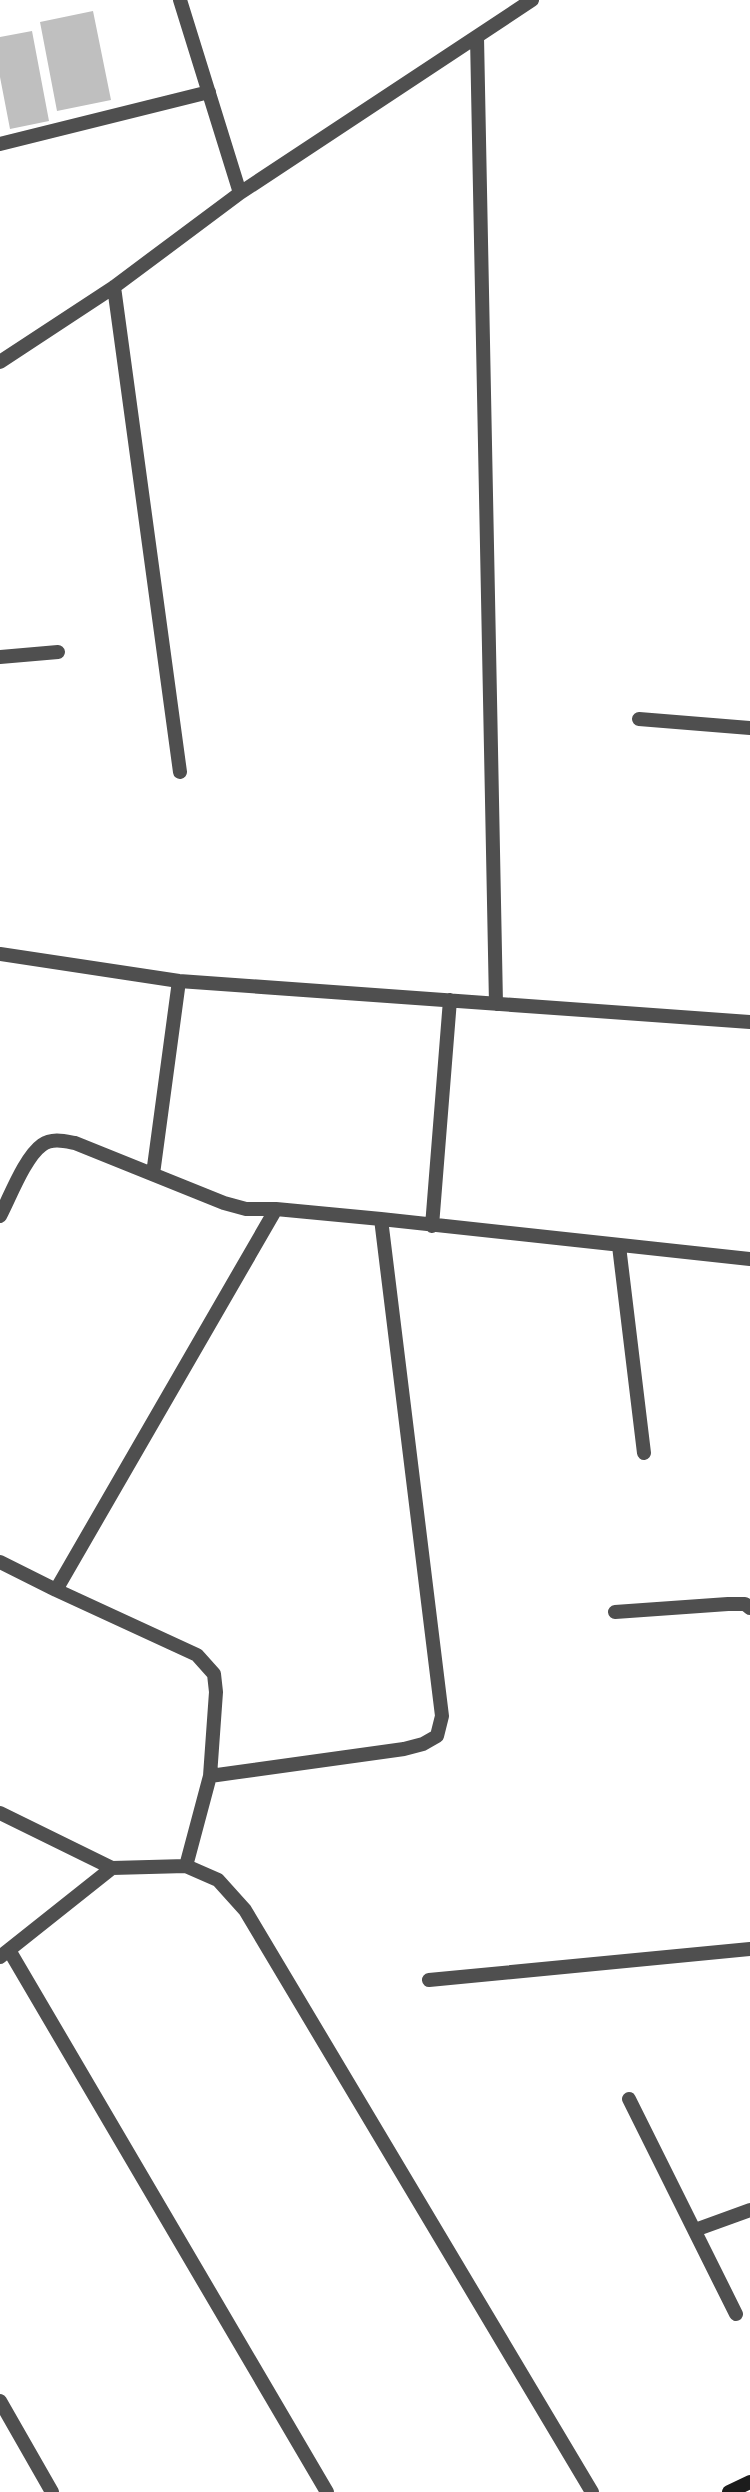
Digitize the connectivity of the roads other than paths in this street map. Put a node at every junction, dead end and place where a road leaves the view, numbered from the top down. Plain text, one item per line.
1 (180, 0) edge
2 (532, 0) edge
3 (477, 37) junction
4 (209, 92) junction
5 (0, 145) edge
6 (240, 193) junction
7 (114, 287) junction
8 (0, 362) edge
9 (58, 652) dead end
10 (0, 657) edge
11 (639, 719) dead end
12 (750, 728) edge
13 (180, 772) dead end
14 (0, 954) edge
15 (179, 981) junction
16 (450, 1000) junction
17 (496, 1004) junction
18 (750, 1022) edge
19 (153, 1174) junction
20 (276, 1209) junction
21 (0, 1216) edge
22 (381, 1219) junction
23 (432, 1226) junction
24 (619, 1246) junction
25 (750, 1259) edge
26 (644, 1453) dead end
27 (0, 1562) edge
28 (57, 1590) junction
29 (750, 1608) edge
30 (615, 1612) dead end
31 (210, 1776) junction
32 (0, 1813) edge
33 (186, 1866) junction
34 (112, 1868) junction
35 (750, 1949) edge
36 (5, 1953) edge
37 (429, 1980) dead end
38 (629, 2099) dead end
39 (750, 2210) edge
40 (695, 2230) junction
41 (736, 2314) dead end
42 (1, 2404) edge
43 (750, 2482) edge
44 (52, 2492) edge
45 (327, 2492) edge
46 (592, 2492) edge
47 (729, 2492) edge

1 - 4 street
2 - 3 street
3 - 6 street
3 - 17 street
4 - 5 street
4 - 6 street
6 - 7 street
7 - 8 street
7 - 13 street
9 - 10 street
11 - 12 street
14 - 15 street
15 - 16 street
15 - 19 street
16 - 17 street
16 - 23 street
17 - 18 street
19 - 20 street
19 - 21 street
20 - 22 street
20 - 28 street
22 - 23 street
22 - 31 street
23 - 24 street
24 - 25 street
24 - 26 street
27 - 28 street
28 - 31 street
29 - 30 street
31 - 33 street
32 - 34 street
33 - 34 street
33 - 46 street
34 - 36 street
35 - 37 street
36 - 45 street
38 - 40 street
39 - 40 street
40 - 41 street
42 - 44 street
43 - 47 street

